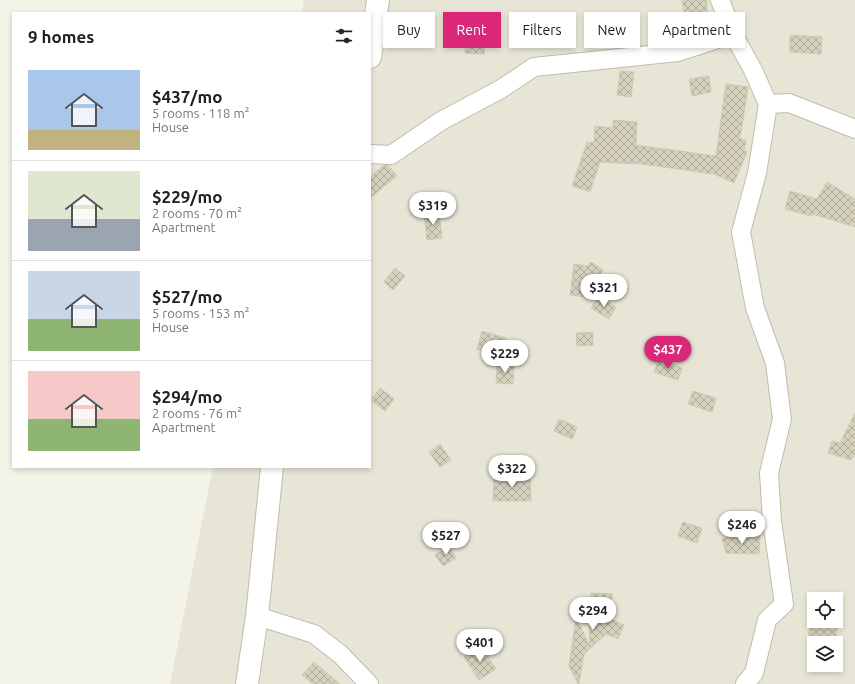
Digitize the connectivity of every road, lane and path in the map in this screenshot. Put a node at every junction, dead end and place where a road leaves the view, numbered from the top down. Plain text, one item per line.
1 (378, 0) edge
2 (720, 0) edge
3 (725, 12) edge
4 (690, 48) edge
5 (741, 48) edge
6 (371, 50) edge
7 (768, 104) junction
8 (855, 129) edge
9 (371, 154) edge
10 (272, 468) edge
11 (257, 616) junction
12 (247, 684) edge
13 (369, 684) edge
14 (745, 684) edge

1 - 6 street
2 - 3 street
4 - 9 street
5 - 7 street
7 - 8 street
7 - 14 street
10 - 11 street
11 - 12 street
11 - 13 street

